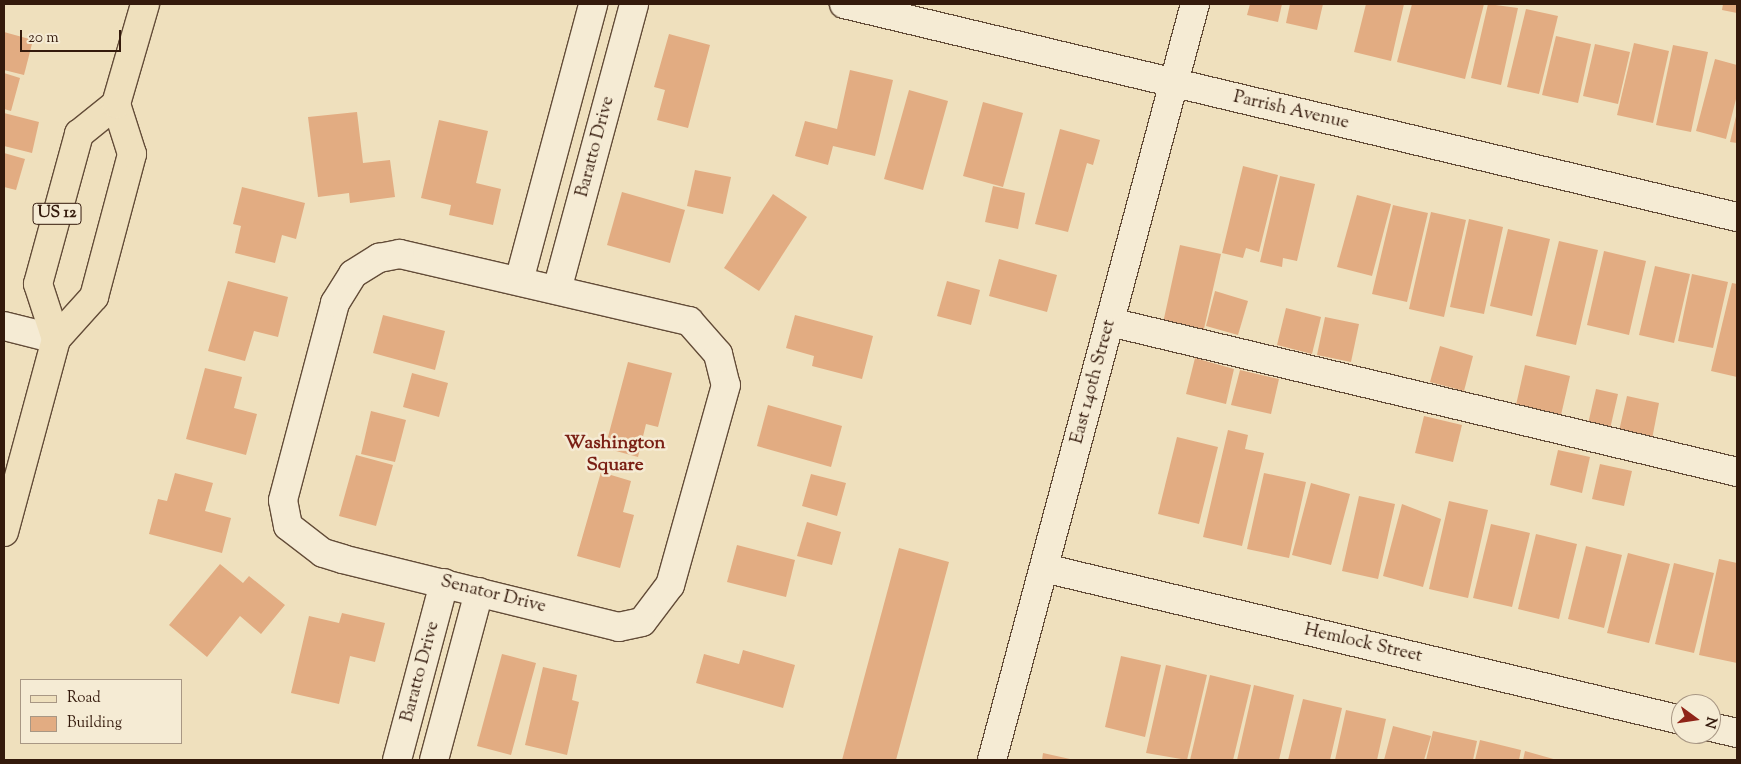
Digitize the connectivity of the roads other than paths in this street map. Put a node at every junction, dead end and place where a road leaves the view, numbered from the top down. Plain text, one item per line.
1 (144, 4) edge
2 (592, 4) edge
3 (634, 4) edge
4 (844, 4) edge
5 (1195, 4) edge
6 (1174, 84) junction
7 (116, 104) junction
8 (1737, 217) edge
9 (519, 281) junction
10 (557, 290) junction
11 (1110, 322) junction
12 (4, 326) edge
13 (56, 339) junction
14 (1737, 472) edge
15 (4, 532) edge
16 (1044, 568) junction
17 (444, 583) junction
18 (479, 592) junction
19 (1671, 718) edge
20 (1721, 729) edge
21 (1737, 733) edge
22 (397, 760) edge
23 (434, 760) edge
24 (992, 760) edge

1 - 7 main road
2 - 9 street
3 - 10 street, Baratto Drive
4 - 6 street, Parrish Avenue
5 - 6 street, East 140th Street
6 - 8 street, Parrish Avenue
6 - 11 street, East 140th Street
7 - 13 main road
7 - 13 main road, US 12
9 - 10 street, Senator Drive
9 - 17 street, Senator Drive
10 - 18 street, Senator Drive
11 - 14 street
11 - 16 street, East 140th Street
12 - 13 street
13 - 15 main road
16 - 19 street, Hemlock Street
16 - 24 street, East 140th Street
17 - 18 street, Senator Drive
17 - 22 street, Baratto Drive
18 - 23 street, Baratto Drive
20 - 21 street

